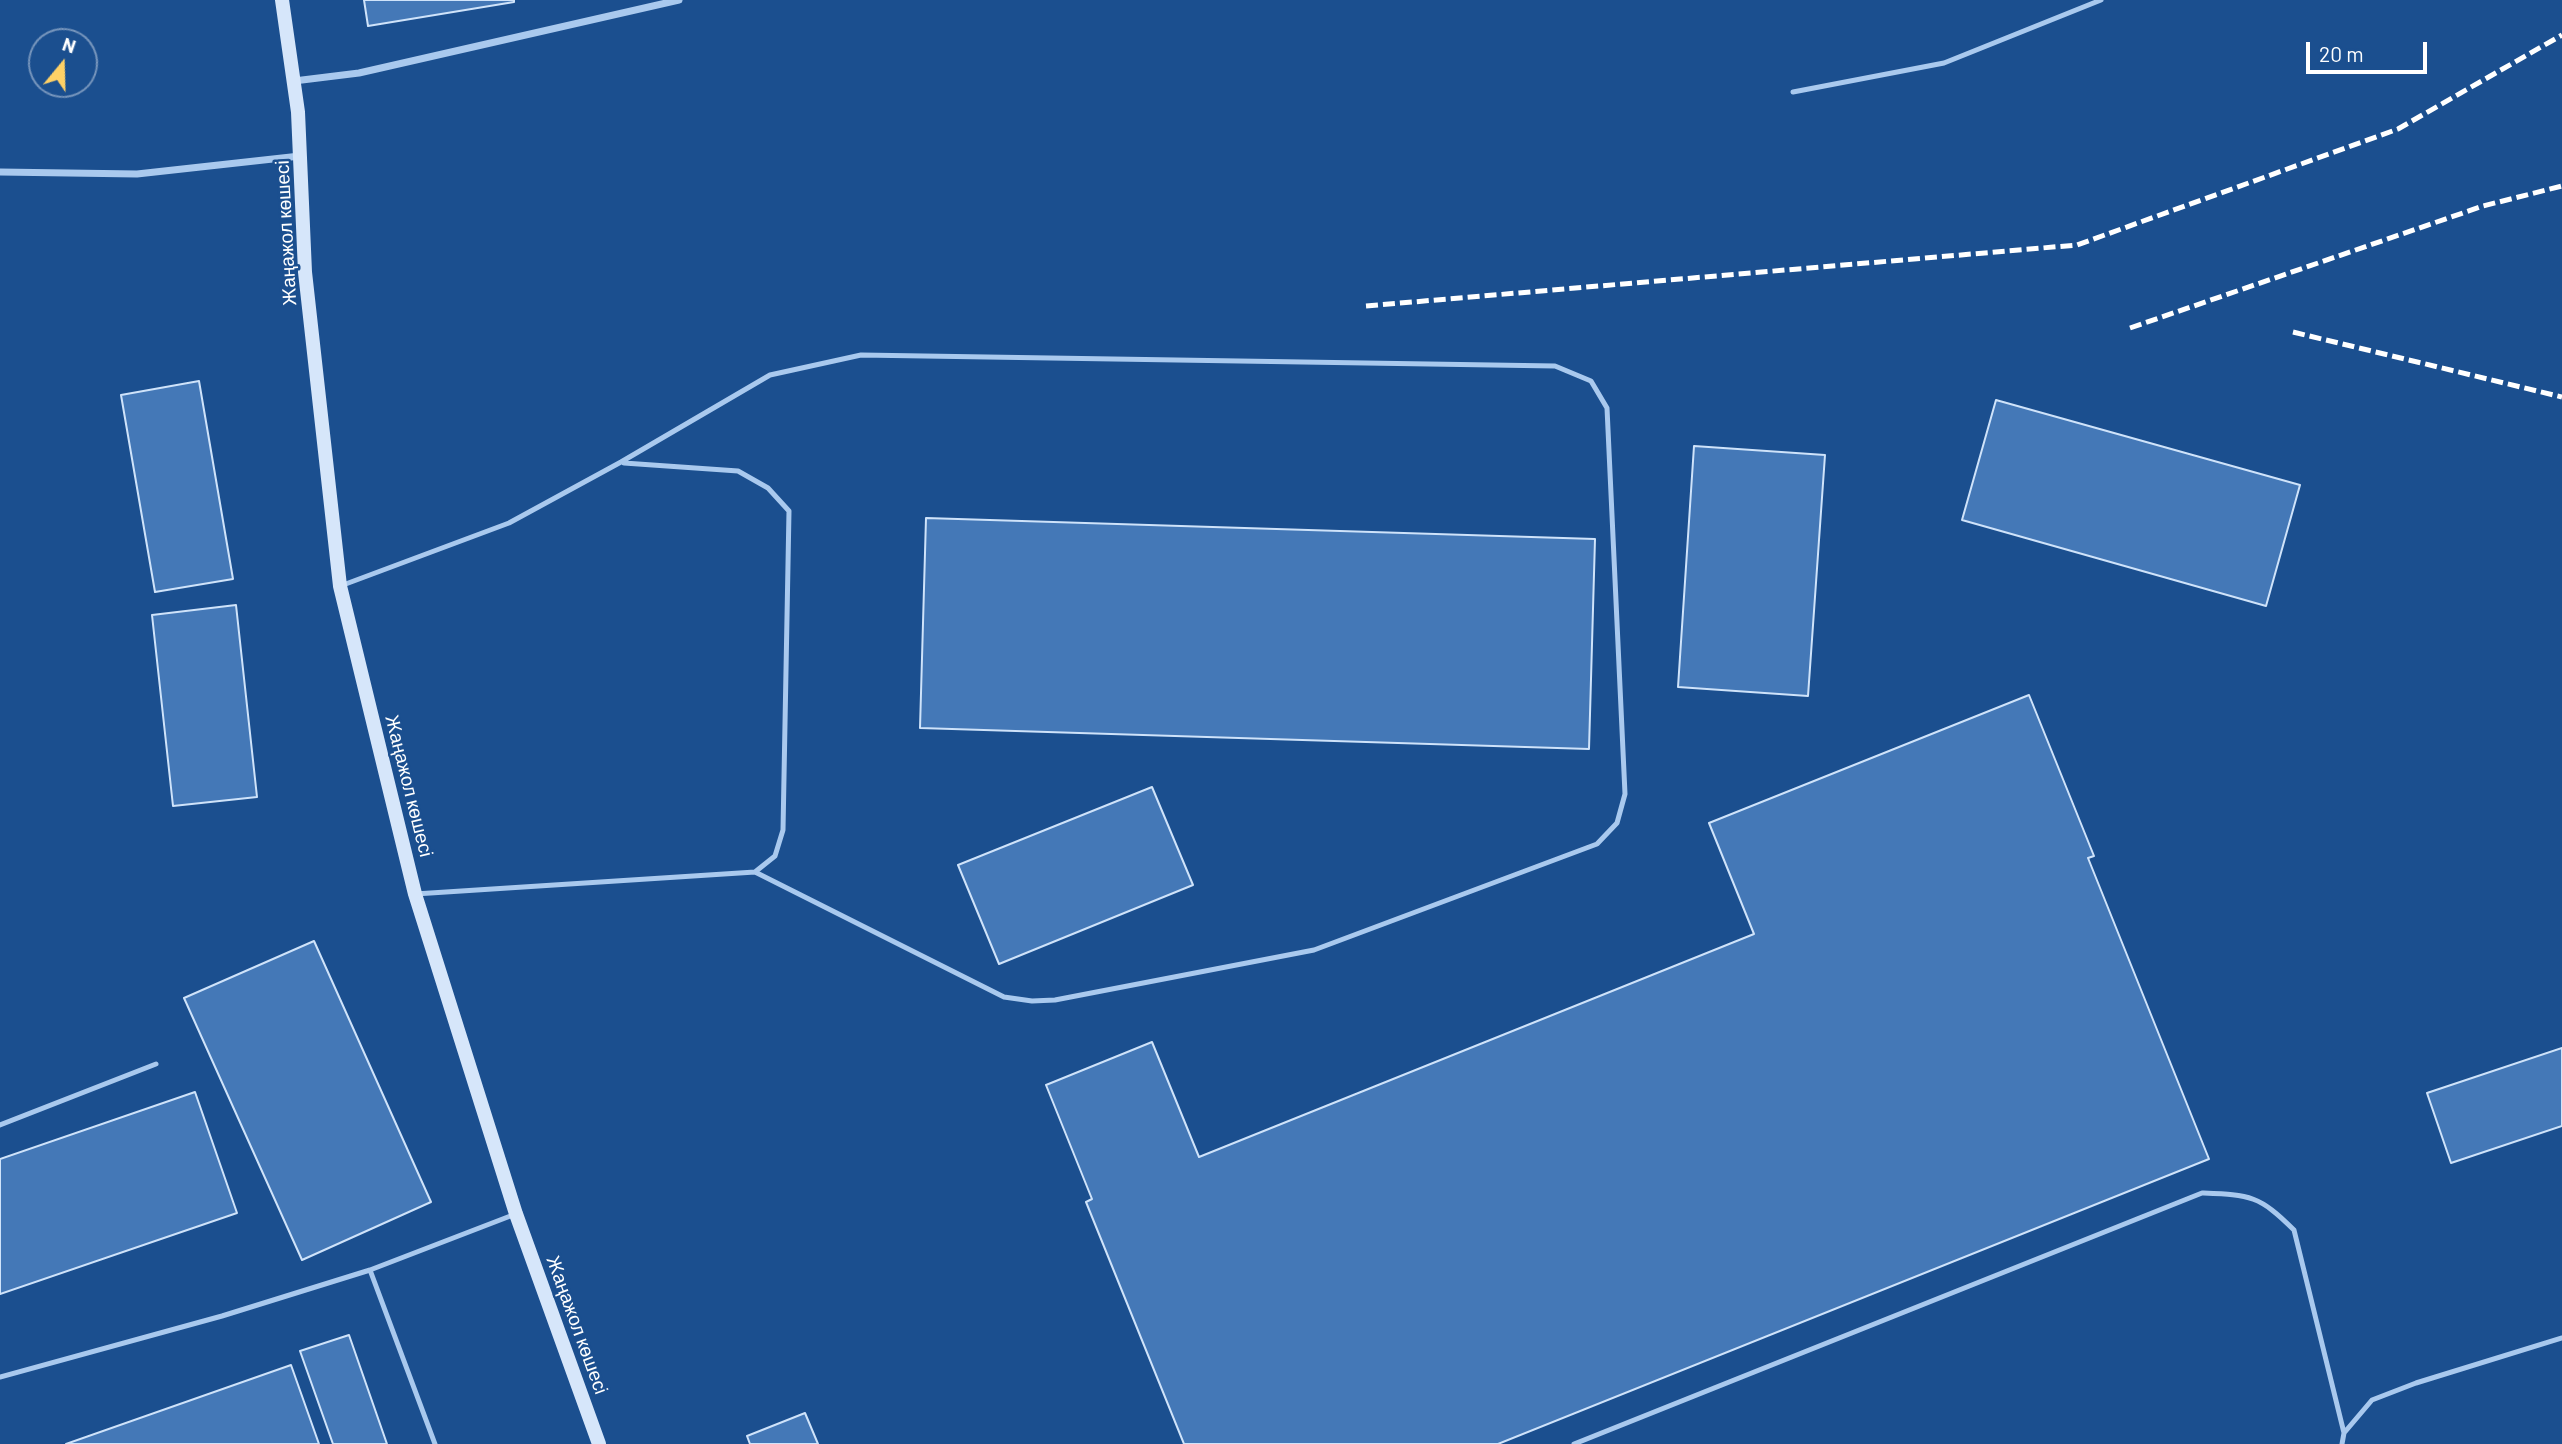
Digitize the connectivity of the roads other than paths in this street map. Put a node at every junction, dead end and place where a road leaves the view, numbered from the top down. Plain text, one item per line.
1 (282, 0) edge
2 (679, 0) edge
3 (2101, 0) edge
4 (294, 81) junction
5 (1793, 92) dead end
6 (301, 156) junction
7 (0, 172) edge
8 (621, 463) junction
9 (340, 586) junction
10 (755, 872) junction
11 (415, 894) junction
12 (156, 1064) dead end
13 (0, 1125) edge
14 (516, 1214) junction
15 (370, 1270) junction
16 (2562, 1338) edge
17 (0, 1377) edge
18 (2344, 1433) junction
19 (435, 1444) edge
20 (599, 1444) edge
21 (1574, 1444) edge
22 (2342, 1444) edge

1 - 4 main road, Жаңажол көшесі
2 - 4 street
3 - 5 lane
4 - 6 main road, Жаңажол көшесі
6 - 7 street
6 - 9 main road, Жаңажол көшесі
8 - 9 lane
8 - 10 lane
8 - 10 lane
9 - 11 main road, Жаңажол көшесі
10 - 11 lane
11 - 14 main road, Жаңажол көшесі
12 - 13 lane
14 - 15 lane
14 - 20 main road, Жаңажол көшесі
15 - 17 lane
15 - 19 lane
16 - 18 lane
18 - 21 lane
18 - 22 lane

